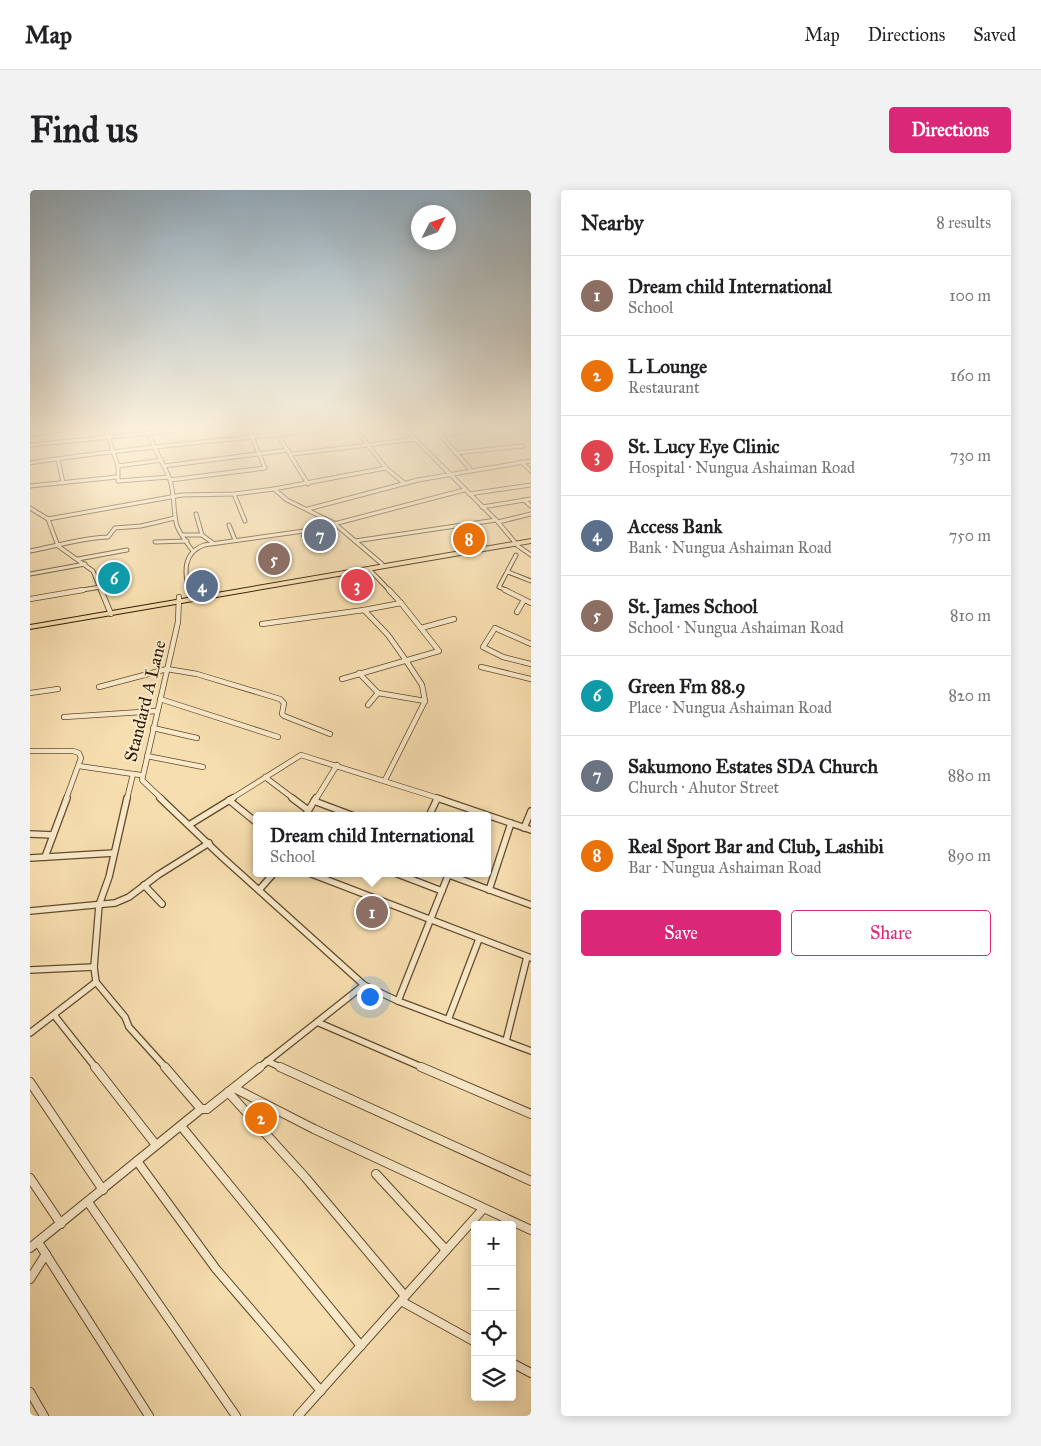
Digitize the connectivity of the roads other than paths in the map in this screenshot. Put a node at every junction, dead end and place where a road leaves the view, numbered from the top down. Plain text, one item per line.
1 (172, 487) edge
2 (286, 487) edge
3 (385, 487) edge
4 (461, 487) edge
5 (516, 487) edge
6 (274, 489) junction
7 (464, 490) junction
8 (234, 494) junction
9 (469, 494) junction
10 (175, 498) junction
11 (531, 499) edge
12 (524, 500) junction
13 (531, 506) edge
14 (482, 507) junction
15 (30, 508) edge
16 (308, 508) junction
17 (196, 514) dead end
18 (531, 514) edge
19 (48, 518) junction
20 (175, 518) junction
21 (245, 521) dead end
22 (497, 521) junction
23 (335, 524) junction
24 (229, 525) dead end
25 (183, 535) junction
26 (202, 535) junction
27 (235, 540) junction
28 (531, 540) edge
29 (187, 541) junction
30 (355, 541) junction
31 (155, 542) dead end
32 (516, 542) junction
33 (213, 543) junction
34 (58, 546) junction
35 (127, 550) dead end
36 (192, 550) junction
37 (30, 551) edge
38 (516, 555) dead end
39 (531, 555) edge
40 (78, 559) junction
41 (85, 564) junction
42 (382, 564) junction
43 (370, 570) junction
44 (508, 572) junction
45 (30, 574) edge
46 (531, 581) edge
47 (101, 586) junction
48 (190, 597) junction
49 (30, 599) edge
50 (180, 599) junction
51 (524, 600) junction
52 (401, 602) junction
53 (531, 603) edge
54 (364, 610) junction
55 (111, 612) junction
56 (517, 612) dead end
57 (454, 619) dead end
58 (30, 623) edge
59 (262, 624) dead end
60 (30, 627) edge
61 (421, 628) junction
62 (531, 644) edge
63 (405, 659) junction
64 (531, 664) edge
65 (482, 667) dead end
66 (167, 669) junction
67 (360, 673) junction
68 (342, 679) dead end
69 (531, 679) edge
70 (99, 687) dead end
71 (58, 689) dead end
72 (30, 693) edge
73 (378, 693) junction
74 (160, 699) junction
75 (425, 701) junction
76 (368, 705) dead end
77 (157, 711) junction
78 (64, 717) dead end
79 (153, 728) junction
80 (330, 734) dead end
81 (278, 737) dead end
82 (197, 738) dead end
83 (30, 750) edge
84 (147, 756) junction
85 (337, 765) junction
86 (79, 766) junction
87 (203, 767) dead end
88 (133, 774) junction
89 (141, 775) junction
90 (265, 777) junction
91 (385, 780) junction
92 (437, 799) junction
93 (229, 800) junction
94 (314, 802) junction
95 (308, 810) joint
96 (531, 811) edge
97 (343, 812) edge
98 (431, 812) edge
99 (469, 812) edge
100 (491, 818) edge
101 (253, 820) edge
102 (510, 823) junction
103 (189, 824) junction
104 (524, 828) junction
105 (531, 830) edge
106 (30, 834) edge
107 (52, 835) junction
108 (209, 843) junction
109 (114, 853) junction
110 (45, 857) junction
111 (30, 858) edge
112 (270, 877) edge
113 (320, 877) edge
114 (406, 877) edge
115 (448, 877) edge
116 (456, 877) edge
117 (144, 885) junction
118 (259, 890) junction
119 (489, 890) junction
120 (442, 891) junction
121 (162, 904) dead end
122 (531, 904) edge
123 (99, 905) junction
124 (30, 911) edge
125 (430, 921) junction
126 (479, 939) junction
127 (529, 958) edge
128 (94, 967) junction
129 (30, 970) edge
130 (96, 982) junction
131 (364, 985) junction
132 (398, 1001) junction
133 (54, 1015) junction
134 (448, 1020) junction
135 (317, 1022) junction
136 (30, 1033) edge
137 (506, 1041) junction
138 (531, 1051) edge
139 (267, 1061) junction
140 (30, 1082) edge
141 (231, 1090) junction
142 (201, 1109) junction
143 (531, 1114) edge
144 (181, 1126) junction
145 (156, 1145) junction
146 (138, 1161) junction
147 (376, 1174) dead end
148 (30, 1178) edge
149 (531, 1181) edge
150 (104, 1190) junction
151 (88, 1202) junction
152 (483, 1209) junction
153 (61, 1224) junction
154 (531, 1230) edge
155 (38, 1242) junction
156 (30, 1248) edge
157 (446, 1250) junction
158 (46, 1254) junction
159 (30, 1279) edge
160 (403, 1298) junction
161 (471, 1340) edge
162 (361, 1346) junction
163 (516, 1365) edge
164 (531, 1373) edge
165 (321, 1390) junction
166 (30, 1392) edge
167 (301, 1415) edge
168 (44, 1416) edge
169 (149, 1416) edge
170 (236, 1416) edge

1 - 10 street
2 - 6 street
3 - 16 street
4 - 7 street
5 - 9 street
6 - 8 street
6 - 16 street
7 - 9 street
7 - 23 street
8 - 10 street
8 - 21 street
9 - 14 street
10 - 19 street
10 - 20 street
11 - 12 street
12 - 13 street
12 - 14 street
14 - 22 street
15 - 19 street
16 - 23 street
17 - 26 street
18 - 22 street
19 - 34 street
20 - 25 street
20 - 34 street
22 - 30 street
22 - 32 street
23 - 27 street
23 - 30 street
24 - 27 street
25 - 26 street
25 - 29 street
26 - 33 street
27 - 33 street
28 - 32 main road
29 - 31 street
29 - 36 street
30 - 42 street
32 - 39 street
32 - 42 main road
32 - 43 main road
33 - 36 street
34 - 37 street
34 - 40 street
35 - 40 street
36 - 48 street
38 - 44 street
40 - 41 street
41 - 45 street
41 - 47 street
42 - 48 main road
43 - 48 main road
43 - 52 street
44 - 46 street
44 - 51 street
47 - 49 street
47 - 55 street
48 - 50 main road
50 - 55 main road
50 - 66 street, Standard A Lane
51 - 53 street
51 - 56 street
52 - 54 street
52 - 61 street
54 - 59 street
54 - 63 street
55 - 58 main road
55 - 60 main road
57 - 61 street
61 - 63 street
62 - 64 street
63 - 67 street
63 - 75 street
65 - 69 street
66 - 70 street
66 - 74 street, Standard A Lane
66 - 80 street
67 - 68 street
67 - 73 street
71 - 72 street
73 - 75 street
73 - 76 street
74 - 77 street, Standard A Lane
74 - 81 street
75 - 91 street
77 - 78 street
77 - 79 street, Standard A Lane
79 - 82 street
79 - 84 street, Standard A Lane
83 - 86 street
84 - 87 street
84 - 89 street, Standard A Lane
85 - 90 street
85 - 91 street
85 - 94 street
86 - 88 street
86 - 107 street
88 - 89 street
88 - 109 street
89 - 103 street, Standard A Lane
90 - 93 street
90 - 95 street
91 - 92 street
92 - 98 street
92 - 99 street
93 - 101 street
93 - 103 street
94 - 95 street
94 - 97 street
96 - 104 street
100 - 102 street
102 - 104 street
102 - 119 street
103 - 108 street, Standard A Lane
104 - 105 street
106 - 107 street
107 - 110 street
108 - 117 street
108 - 118 street, Standard A Lane
109 - 110 street
109 - 123 street
110 - 111 street
112 - 118 street
113 - 125 street
114 - 120 street
115 - 120 street
116 - 119 street
117 - 121 street
117 - 123 street
118 - 131 street, Standard A Lane
119 - 122 street
120 - 125 street
123 - 124 street
123 - 128 street
125 - 126 street
125 - 132 street
126 - 127 street
126 - 134 street
127 - 137 street
128 - 129 street
128 - 130 street
130 - 133 street
130 - 142 street
131 - 132 street, Standard A Lane
131 - 135 street
132 - 134 street, Standard A Lane
133 - 136 street
133 - 145 street
134 - 137 street, Standard A Lane
135 - 139 street
135 - 143 street
137 - 138 street, Standard A Lane
139 - 141 street
139 - 149 street
140 - 150 street
141 - 142 street
141 - 152 street
141 - 160 street
142 - 144 street
144 - 145 street
144 - 162 street
145 - 146 street
146 - 150 street
146 - 165 street
147 - 157 street
148 - 153 street
150 - 151 street
151 - 153 street
151 - 170 street
152 - 154 street
152 - 157 street
153 - 155 street
155 - 156 street
155 - 158 street
157 - 160 street
158 - 159 street
158 - 169 street
160 - 161 street
160 - 162 street
162 - 165 street
163 - 164 street
165 - 167 street
166 - 168 street

